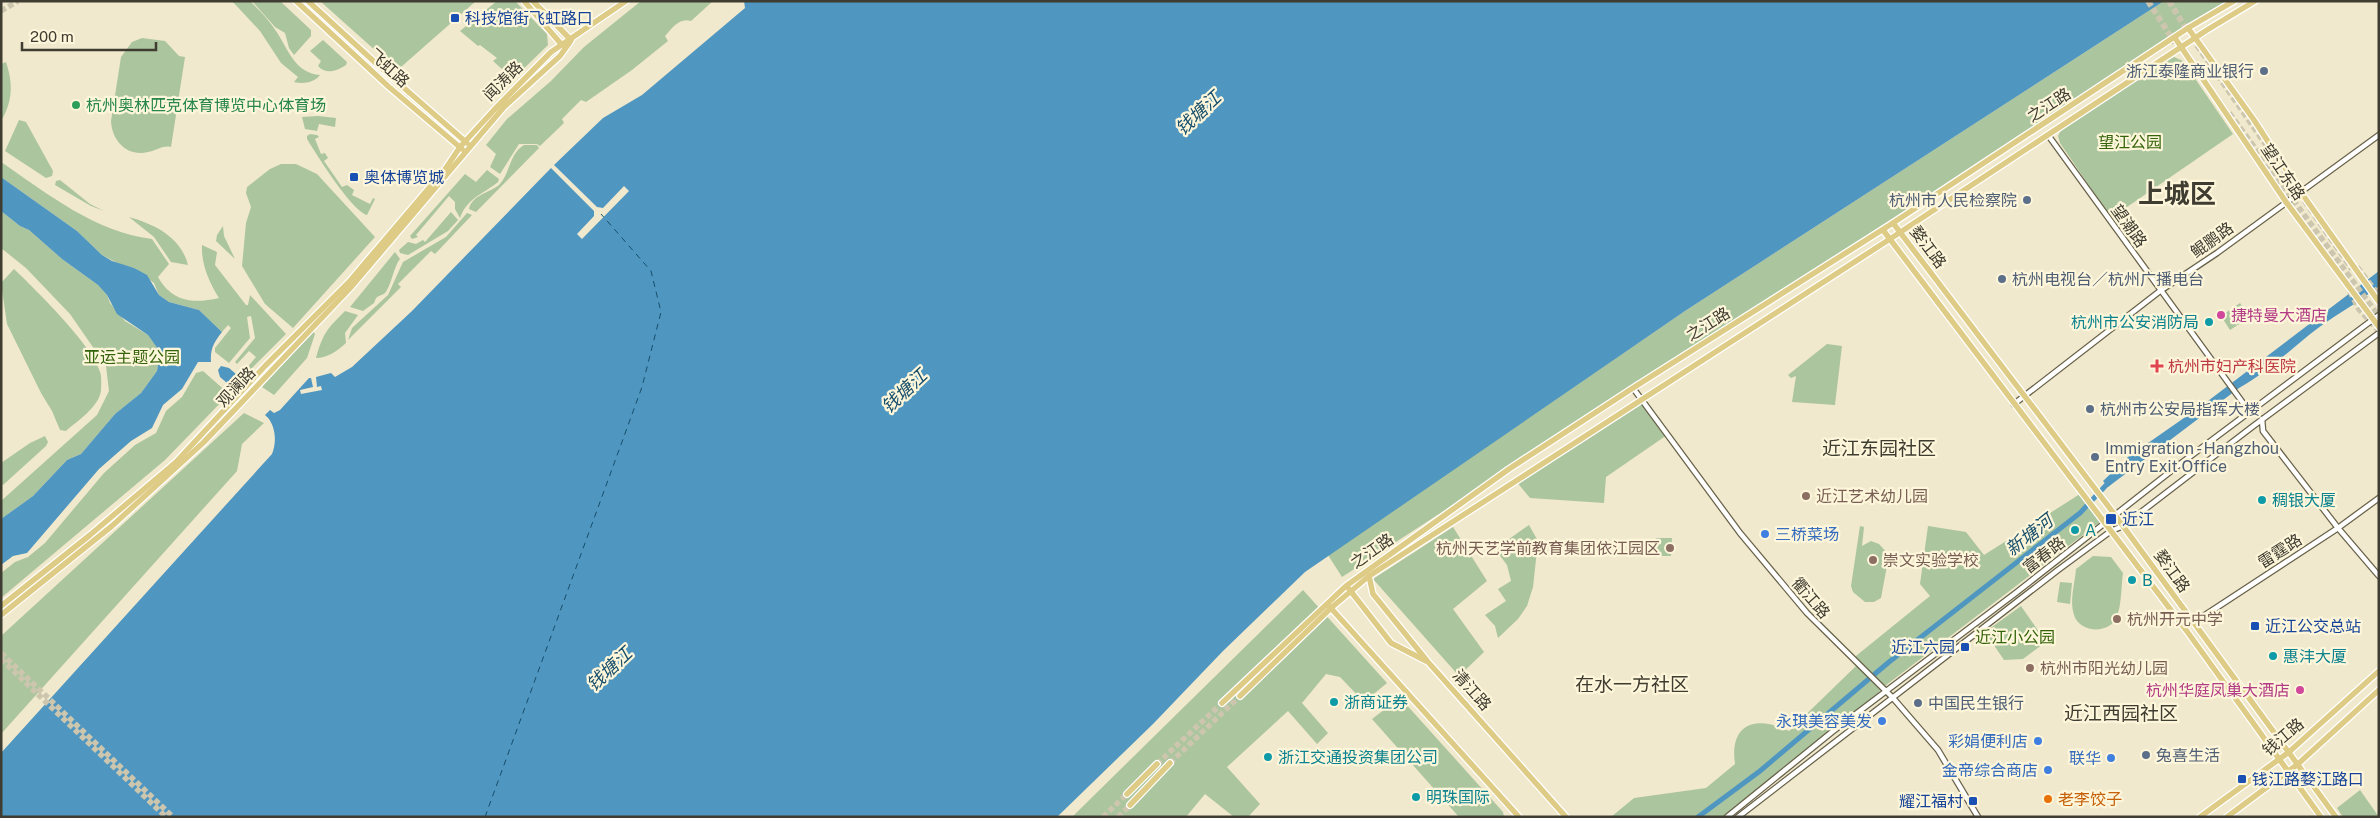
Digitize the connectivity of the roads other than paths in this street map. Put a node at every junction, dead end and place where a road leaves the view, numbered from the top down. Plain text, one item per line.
1 (296, 1) edge
2 (308, 1) edge
3 (524, 1) edge
4 (533, 1) edge
5 (626, 1) edge
6 (2234, 1) edge
7 (2254, 1) edge
8 (2188, 28) junction
9 (2175, 38) junction
10 (2196, 38) junction
11 (571, 40) junction
12 (562, 45) junction
13 (2182, 47) junction
14 (2048, 135) junction
15 (2379, 135) edge
16 (465, 141) junction
17 (470, 146) junction
18 (460, 147) junction
19 (466, 152) junction
20 (2300, 192) junction
21 (2286, 202) junction
22 (1893, 223) junction
23 (1883, 230) junction
24 (1900, 232) junction
25 (1890, 239) junction
26 (2160, 290) junction
27 (2377, 300) edge
28 (2376, 317) edge
29 (2379, 327) edge
30 (2379, 333) edge
31 (286, 350) junction
32 (1633, 388) junction
33 (2025, 395) junction
34 (1641, 400) junction
35 (2242, 401) junction
36 (2014, 404) junction
37 (2255, 408) junction
38 (2244, 416) junction
39 (2262, 419) junction
40 (2252, 426) junction
41 (2263, 430) junction
42 (182, 459) junction
43 (2379, 498) edge
44 (2115, 515) junction
45 (2105, 523) junction
46 (2123, 526) junction
47 (2338, 528) junction
48 (2111, 531) junction
49 (1369, 576) junction
50 (2379, 576) edge
51 (1346, 586) junction
52 (1350, 591) junction
53 (1326, 602) junction
54 (1, 606) edge
55 (1331, 608) junction
56 (1, 615) edge
57 (2193, 623) junction
58 (1428, 662) junction
59 (2379, 671) edge
60 (2379, 690) edge
61 (1885, 692) junction
62 (1240, 696) tunnel mouth
63 (1893, 698) junction
64 (1222, 703) tunnel mouth
65 (2289, 752) junction
66 (2280, 760) junction
67 (1170, 763) tunnel mouth
68 (1157, 764) tunnel mouth
69 (2298, 764) junction
70 (2288, 771) junction
71 (1127, 794) tunnel mouth
72 (1130, 805) tunnel mouth
73 (1519, 817) edge
74 (1566, 817) edge
75 (1727, 817) edge
76 (1738, 817) edge
77 (1978, 817) edge
78 (2200, 817) edge
79 (2227, 817) edge
80 (2320, 817) edge
81 (2336, 817) edge

1 - 18 main road, 飞虹路
2 - 16 main road, 飞虹路
3 - 12 main road
4 - 11 main road
5 - 11 main road, 闻涛路
6 - 8 main road, 之江路
7 - 10 main road, 之江路
8 - 9 main road, 之江路
8 - 10 main road, 望江东路
9 - 13 main road, 望江东路
9 - 22 main road, 之江路
10 - 13 main road, 之江路
10 - 20 main road, 望江东路
11 - 12 main road, 闻涛路
11 - 17 main road, 闻涛路
12 - 16 main road, 闻涛路
13 - 14 main road, 之江路
13 - 21 main road, 望江东路
14 - 24 main road, 之江路
14 - 26 street, 望潮路
15 - 20 street, 鲲鹏路
16 - 17 main road, 飞虹路
16 - 18 main road, 闻涛路
17 - 19 main road, 闻涛路
18 - 19 main road, 飞虹路
18 - 31 main road, 观澜路
19 - 31 main road, 观澜路
20 - 21 street, 鲲鹏路
20 - 27 main road, 望江东路
21 - 26 street, 鲲鹏路
21 - 28 main road, 望江东路
22 - 23 main road, 之江路
22 - 24 main road, 婺江路
23 - 25 main road, 婺江路
23 - 32 main road, 之江路
24 - 25 main road, 之江路
24 - 33 main road, 婺江路
25 - 34 main road, 之江路
25 - 36 main road, 婺江路
26 - 33 street, 鲲鹏路
26 - 35 street, 望潮路
28 - 29 main road, 望江东路
28 - 37 street, 富春路
30 - 39 street, 富春路
31 - 42 main road, 观澜路
32 - 34 street, 衢江路
32 - 51 main road, 之江路
33 - 36 street, 鲲鹏路
33 - 44 main road, 婺江路
34 - 49 main road, 之江路
34 - 61 street, 衢江路
35 - 37 street, 望潮路
35 - 38 street
36 - 45 main road, 婺江路
37 - 38 street, 富春路
38 - 44 street, 富春路
39 - 40 street, 富春路
39 - 41 street
40 - 41 street
40 - 46 street, 富春路
41 - 47 street
42 - 54 main road, 观澜路
42 - 56 main road, 观澜路
43 - 47 street, 雷霆路
44 - 45 street, 富春路
44 - 46 main road, 婺江路
45 - 48 main road, 婺江路
45 - 61 street, 富春路
46 - 48 street, 富春路
46 - 57 main road, 婺江路
47 - 50 street
47 - 57 street, 雷霆路
48 - 63 street, 富春路
48 - 66 main road, 婺江路
49 - 52 main road, 之江路
49 - 58 main road, 清江路
51 - 52 main road
51 - 53 main road, 之江路
52 - 55 main road, 之江路
52 - 58 main road
53 - 55 main road
53 - 64 main road, 之江路
55 - 62 main road, 之江路
55 - 73 main road
57 - 65 main road, 婺江路
58 - 74 main road, 清江路
59 - 65 main road, 钱江路
60 - 69 main road, 钱江路
61 - 63 street, 衢江路
61 - 75 street, 富春路
63 - 76 street, 富春路
63 - 77 street, 衢江路
65 - 66 main road, 钱江路
65 - 69 main road, 婺江路
66 - 70 main road, 婺江路
66 - 78 main road, 钱江路
67 - 72 main road
68 - 71 main road
69 - 70 main road, 钱江路
69 - 81 main road, 婺江路
70 - 79 main road, 钱江路
70 - 80 main road, 婺江路

